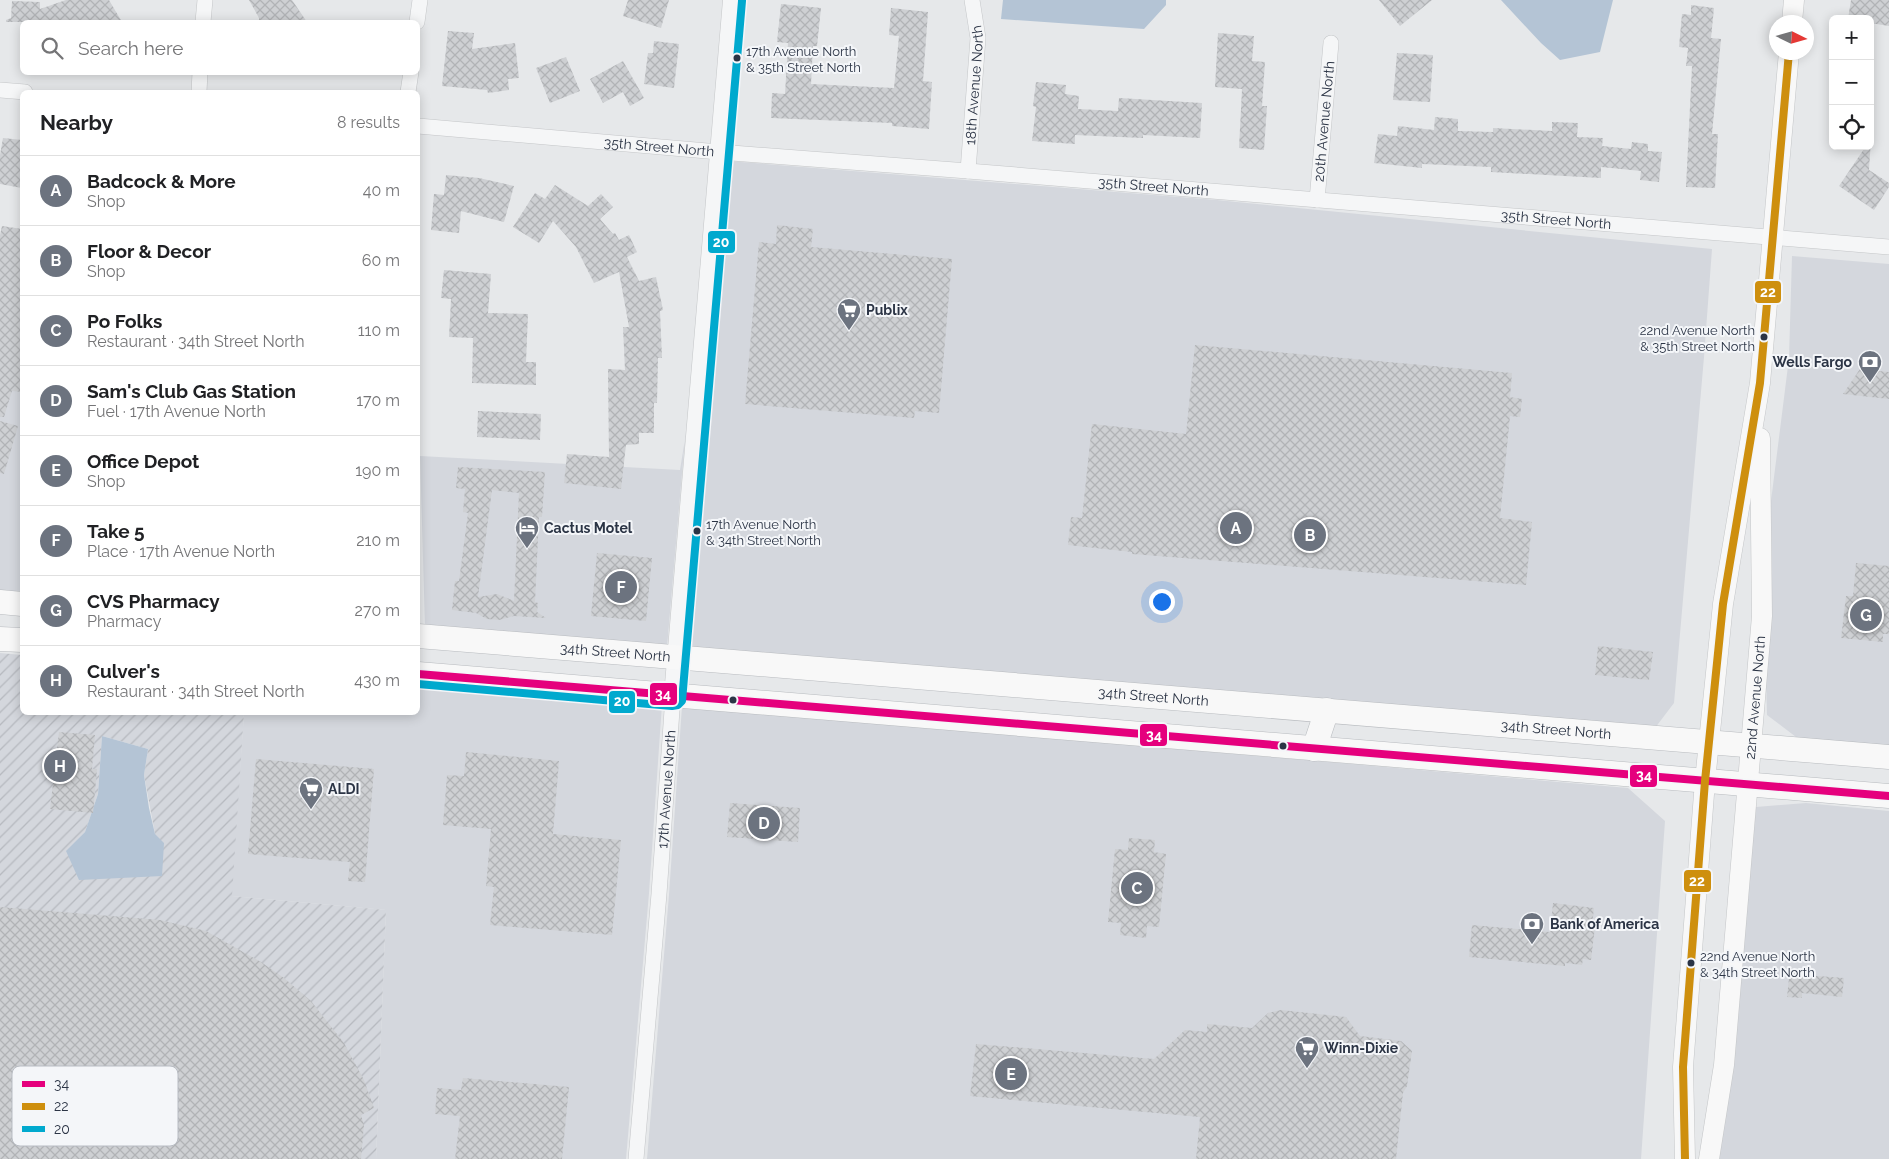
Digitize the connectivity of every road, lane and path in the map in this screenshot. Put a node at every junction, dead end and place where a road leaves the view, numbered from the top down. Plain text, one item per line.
1 (204, 0) edge
2 (420, 0) edge
3 (732, 0) edge
4 (972, 0) edge
5 (1794, 0) edge
6 (1793, 15) edge
7 (203, 20) edge
8 (417, 20) edge
9 (1331, 43) dead end
10 (1788, 60) edge
11 (200, 75) edge
12 (411, 75) edge
13 (0, 90) edge
14 (199, 90) edge
15 (408, 90) edge
16 (20, 92) edge
17 (420, 126) edge
18 (719, 152) junction
19 (968, 171) junction
20 (1318, 200) junction
21 (1773, 237) junction
22 (1889, 247) edge
23 (1760, 383) junction
24 (0, 602) edge
25 (20, 604) edge
26 (420, 636) edge
27 (0, 639) edge
28 (20, 640) edge
29 (676, 656) junction
30 (420, 674) edge
31 (673, 696) junction
32 (1327, 710) junction
33 (1709, 742) junction
34 (1751, 744) junction
35 (1314, 749) junction
36 (1889, 757) edge
37 (1705, 781) junction
38 (1747, 784) junction
39 (1889, 796) edge
40 (636, 1159) edge
41 (1685, 1159) edge
42 (1709, 1159) edge

1 - 7 street
2 - 8 street
3 - 18 street, 17th Avenue North
4 - 19 street, 18th Avenue North
5 - 6 main road
9 - 20 street, 20th Avenue North
10 - 21 main road, 22nd Avenue North
11 - 14 street
12 - 15 street
13 - 16 street
17 - 18 street, 35th Street North
18 - 19 street, 35th Street North
18 - 29 street, 17th Avenue North
19 - 20 street, 35th Street North
20 - 21 street, 35th Street North
21 - 22 street, 35th Street North
21 - 23 main road, 22nd Avenue North
23 - 33 main road, 22nd Avenue North
23 - 34 main road, 22nd Avenue North
24 - 25 highway
26 - 29 highway, 34th Street North
27 - 28 highway
29 - 31 street, 17th Avenue North
29 - 32 highway, 34th Street North
30 - 31 highway
31 - 35 highway
31 - 40 street, 17th Avenue North
32 - 33 highway, 34th Street North
32 - 35 highway
33 - 34 highway, 34th Street North
33 - 37 main road, 22nd Avenue North
34 - 36 highway, 34th Street North
34 - 38 main road, 22nd Avenue North
35 - 37 highway
37 - 38 highway
37 - 41 main road, 22nd Avenue North
38 - 39 highway
38 - 42 main road, 22nd Avenue North

